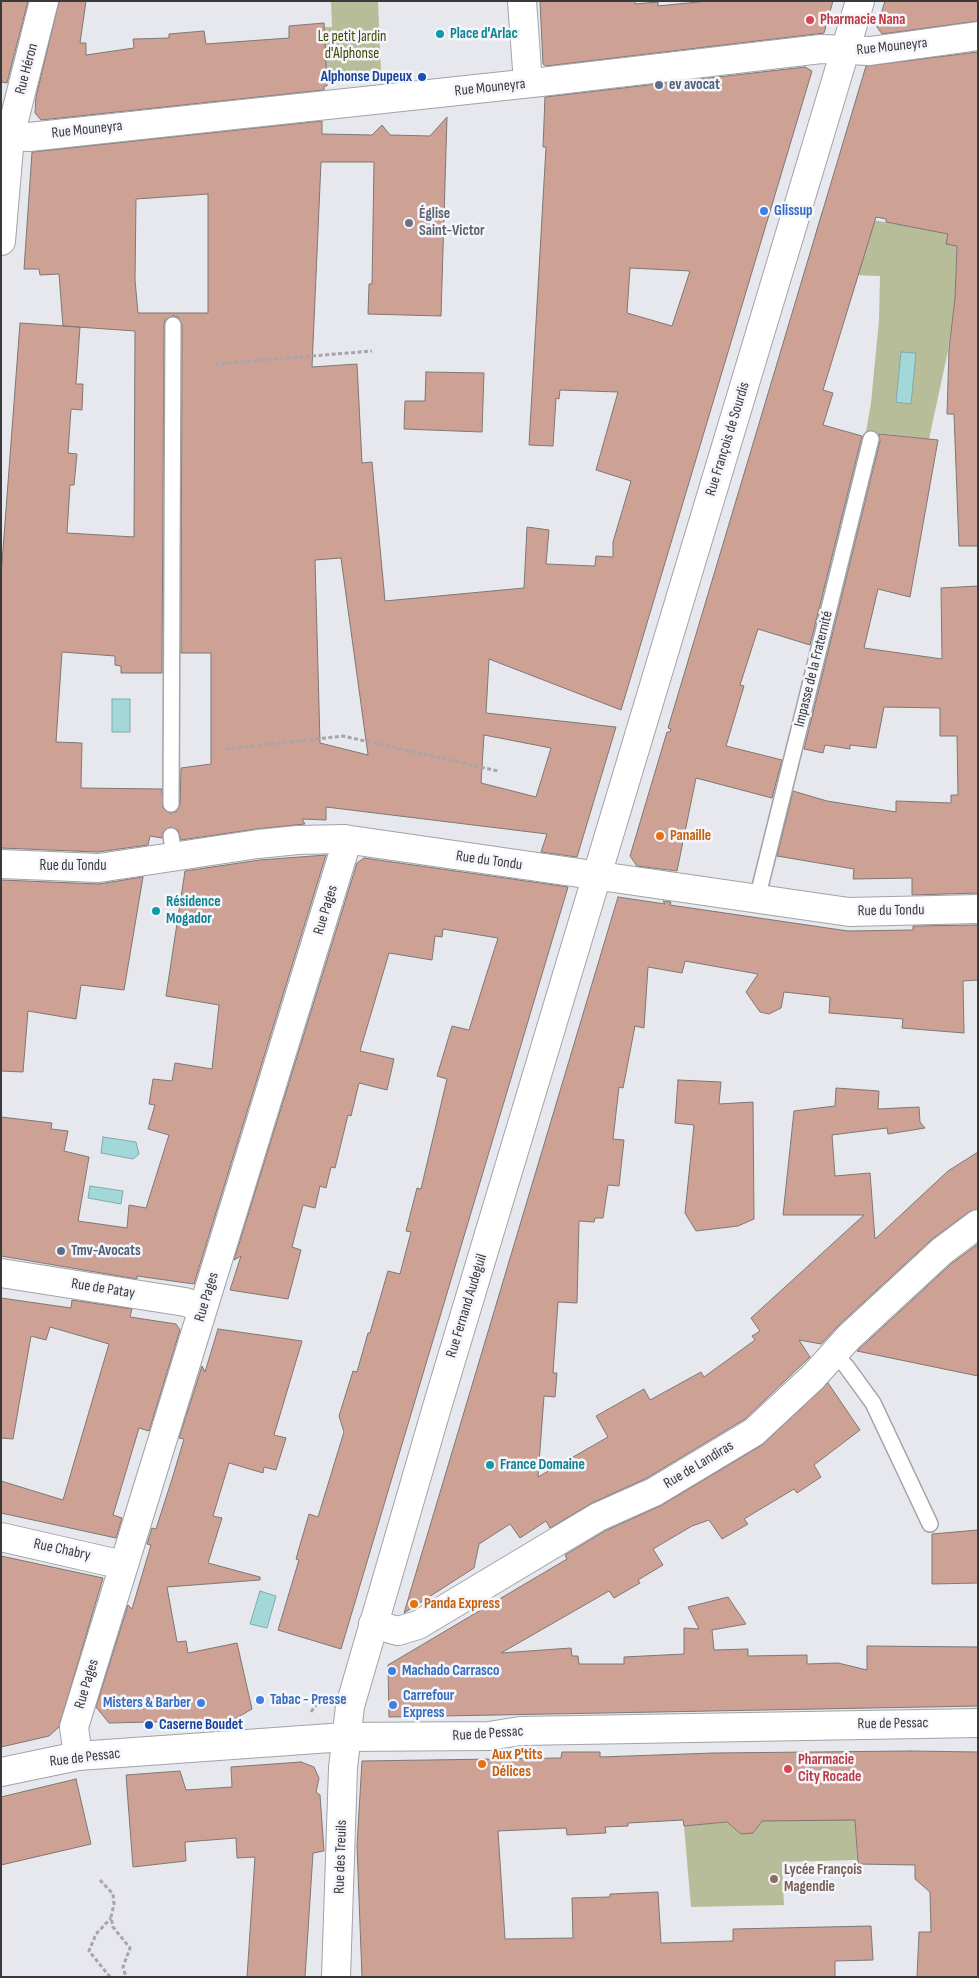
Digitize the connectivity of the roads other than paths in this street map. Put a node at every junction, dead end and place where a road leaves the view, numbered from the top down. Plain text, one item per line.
1 (44, 1) edge
2 (522, 1) edge
3 (860, 1) edge
4 (978, 36) edge
5 (845, 51) junction
6 (528, 83) junction
7 (6, 136) edge
8 (1, 241) edge
9 (173, 326) dead end
10 (871, 439) dead end
11 (171, 804) dead end
12 (344, 839) junction
13 (1, 864) edge
14 (596, 876) junction
15 (757, 899) junction
16 (978, 909) edge
17 (978, 1224) edge
18 (1, 1274) edge
19 (203, 1308) junction
20 (834, 1354) junction
21 (930, 1524) dead end
22 (1, 1537) edge
23 (123, 1565) junction
24 (373, 1624) junction
25 (978, 1723) edge
26 (345, 1737) junction
27 (78, 1756) junction
28 (1, 1772) edge
29 (336, 1977) edge

1 - 7 street, Rue Héron
2 - 6 street
3 - 5 street, Rue François de Sourdis
4 - 5 street, Rue Mouneyra
5 - 6 street, Rue Mouneyra
5 - 14 street, Rue François de Sourdis
6 - 7 street, Rue Mouneyra
7 - 8 street, Rue Héron
9 - 11 lane
10 - 15 lane, Impasse de la Fraternité
12 - 13 street, Rue du Tondu
12 - 14 street, Rue du Tondu
12 - 19 street, Rue Pages
14 - 15 street, Rue du Tondu
14 - 24 street, Rue Fernand Audeguil
15 - 16 street, Rue du Tondu
17 - 20 street, Rue de Landiras
18 - 19 street, Rue de Patay
19 - 23 street, Rue Pages
20 - 21 lane
20 - 24 street, Rue de Landiras
22 - 23 street, Rue Chabry
23 - 27 street, Rue Pages
24 - 26 street, Rue Fernand Audeguil
25 - 26 street, Rue de Pessac
26 - 27 street, Rue de Pessac
26 - 29 street, Rue des Treuils
27 - 28 street, Rue de Pessac

